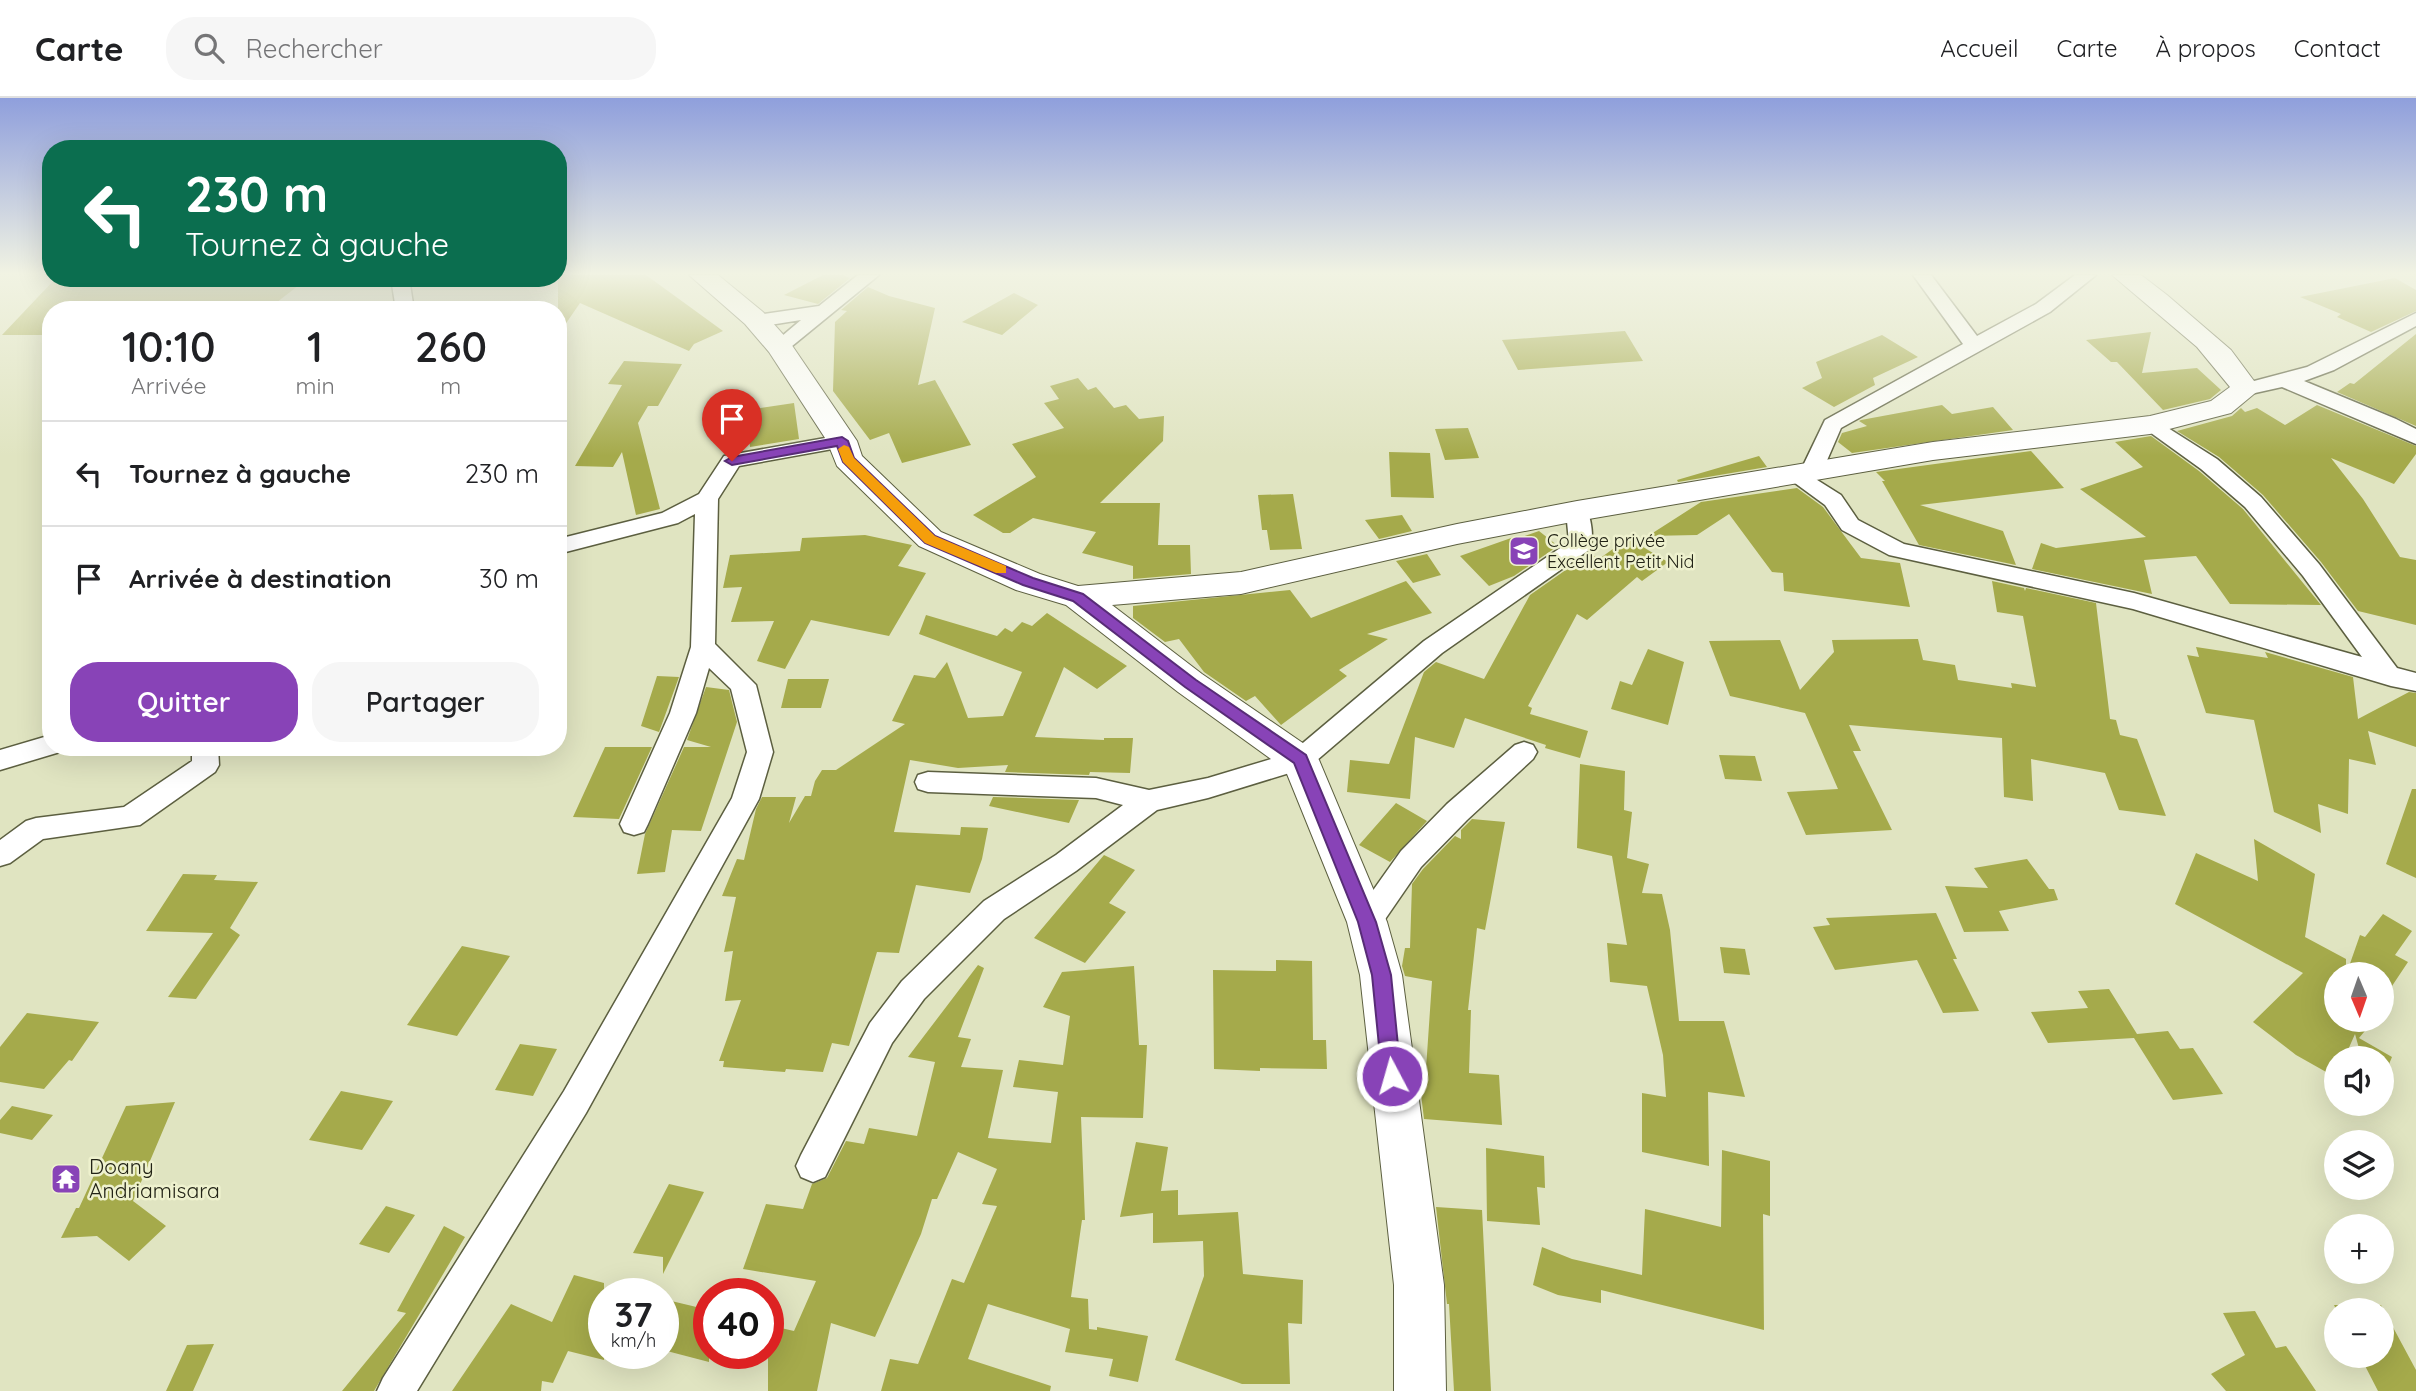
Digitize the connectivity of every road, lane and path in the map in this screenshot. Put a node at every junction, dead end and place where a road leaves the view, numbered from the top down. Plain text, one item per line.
1 (770, 335) edge
2 (793, 335) edge
3 (1966, 335) edge
4 (1993, 335) edge
5 (2199, 335) edge
6 (2380, 335) edge
7 (779, 346) junction
8 (1974, 346) junction
9 (2284, 382) junction
10 (2246, 389) junction
11 (2150, 425) junction
12 (2416, 438) edge
13 (842, 441) junction
14 (1803, 473) junction
15 (707, 499) junction
16 (1577, 511) junction
17 (567, 545) edge
18 (1078, 597) junction
19 (703, 647) junction
20 (2388, 675) junction
21 (2416, 682) edge
22 (2416, 693) edge
23 (42, 748) edge
24 (1524, 752) dead end
25 (205, 756) edge
26 (0, 760) edge
27 (1300, 760) junction
28 (928, 782) dead end
29 (1149, 801) junction
30 (634, 824) dead end
31 (0, 855) edge
32 (1367, 922) junction
33 (813, 1166) dead end
34 (396, 1391) edge
35 (1420, 1391) edge

1 - 7 street
2 - 7 street
3 - 8 street
4 - 8 street
5 - 10 street
6 - 9 street
7 - 13 street
8 - 14 street
9 - 10 street
9 - 12 street
10 - 11 street
11 - 14 street
11 - 20 street
13 - 15 street
13 - 18 street
14 - 16 street
14 - 20 street
15 - 17 street
15 - 19 street
16 - 18 street
16 - 27 street
18 - 27 street
19 - 30 street
19 - 34 street
20 - 21 street
20 - 22 street
23 - 26 street
24 - 32 street
25 - 31 street
27 - 29 street
27 - 32 street
28 - 29 street
29 - 33 street
32 - 35 street

